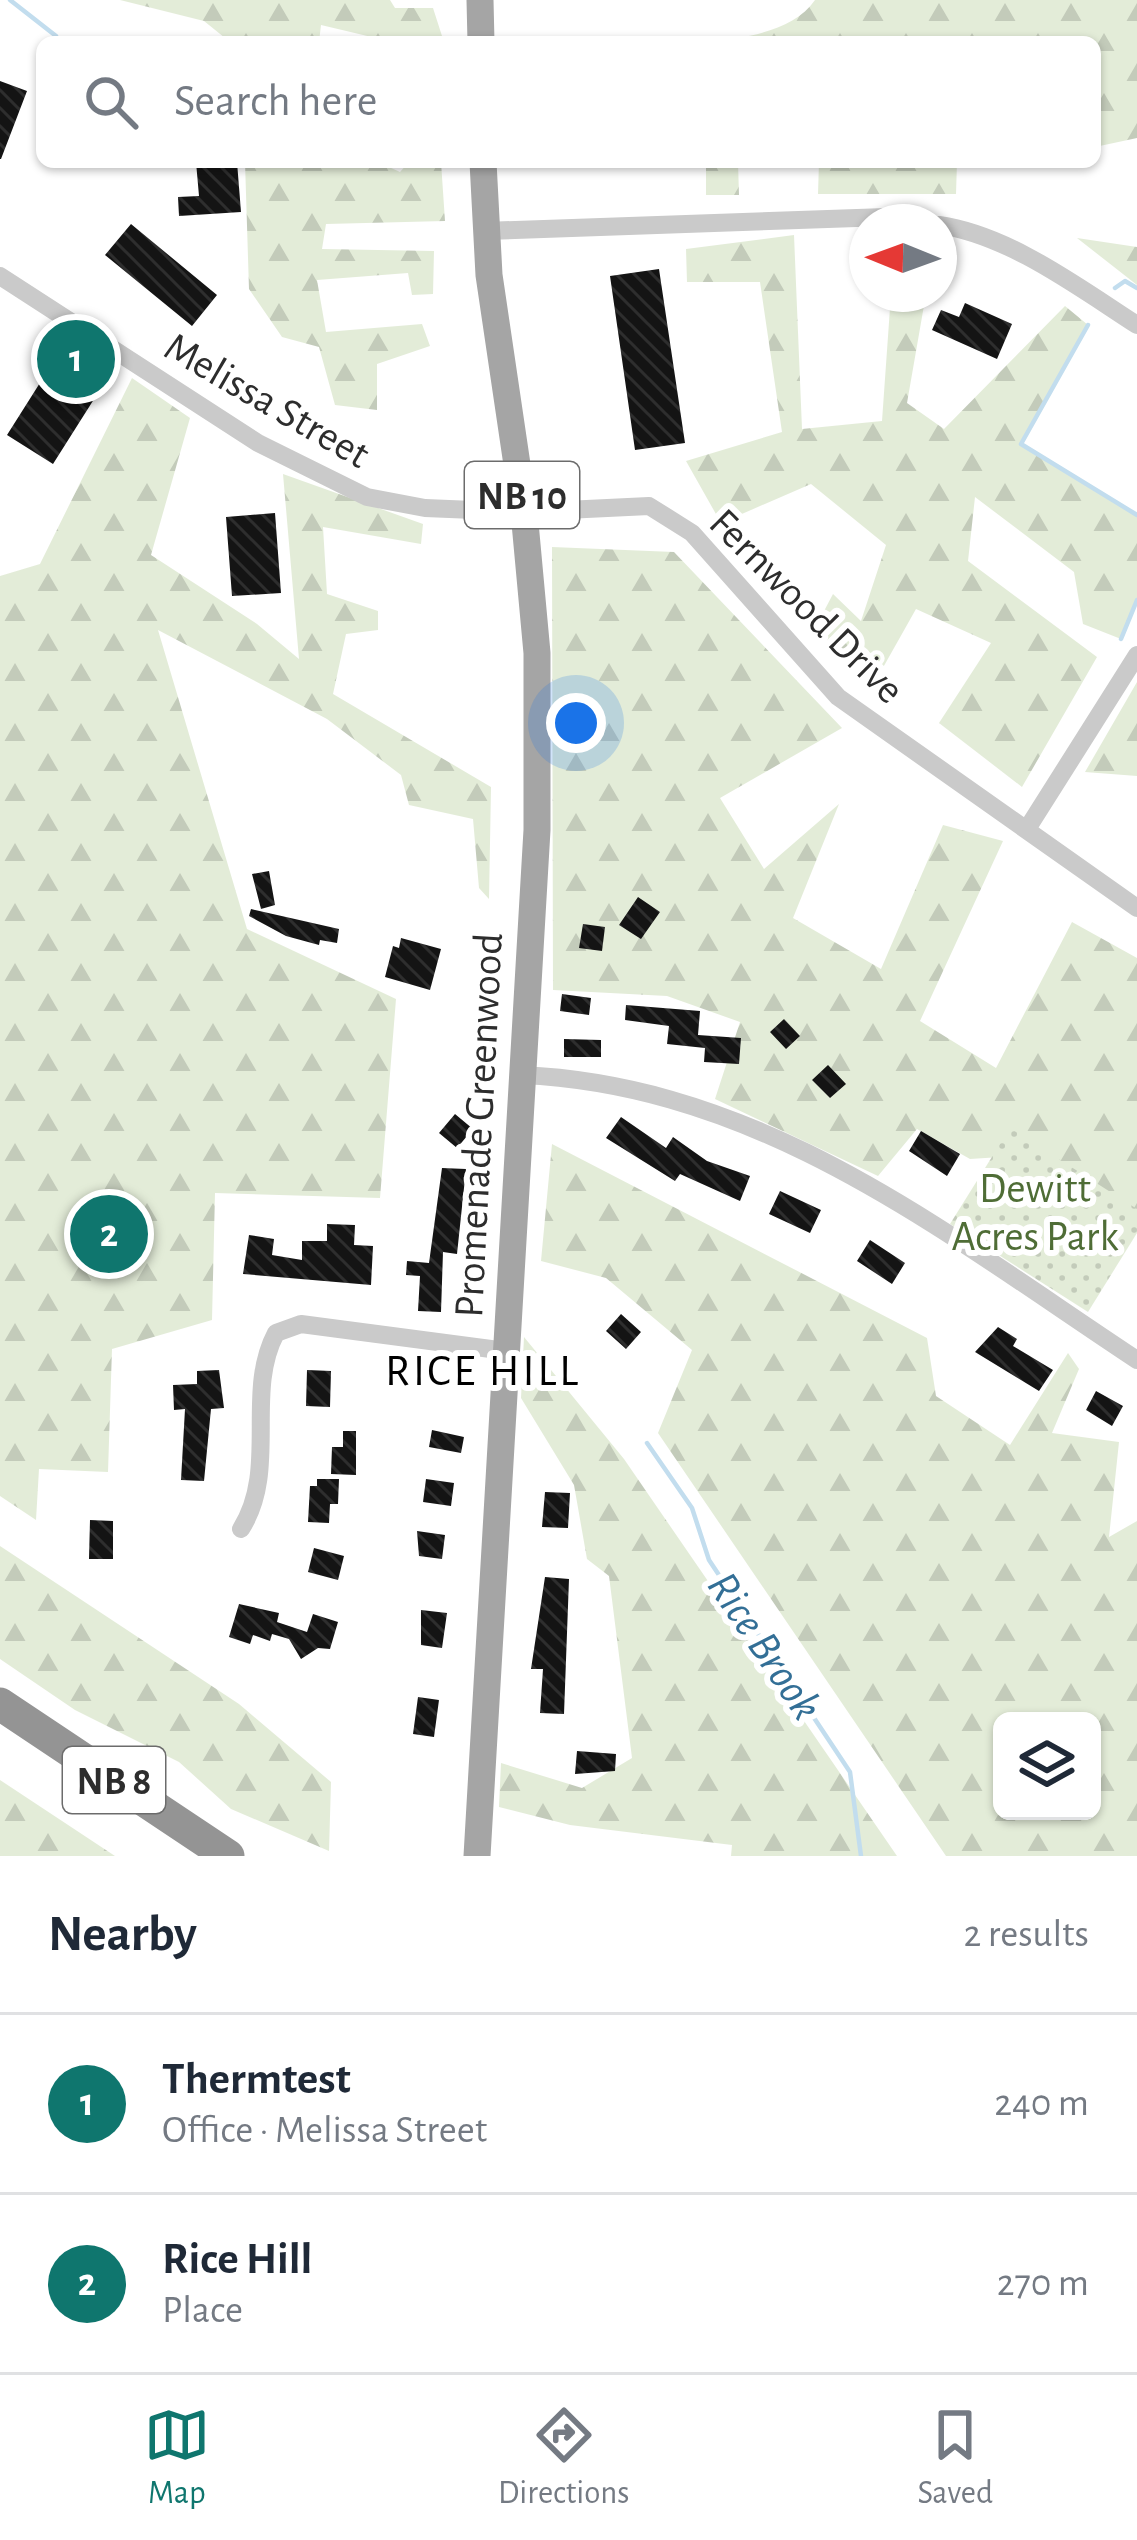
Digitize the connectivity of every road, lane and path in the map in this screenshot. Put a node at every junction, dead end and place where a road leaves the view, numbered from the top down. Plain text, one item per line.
1 (480, 0) edge
2 (481, 36) edge
3 (483, 168) edge
4 (849, 218) edge
5 (957, 227) edge
6 (484, 231) junction
7 (0, 276) edge
8 (1137, 325) edge
9 (524, 512) junction
10 (1137, 655) edge
11 (1027, 829) junction
12 (1137, 908) edge
13 (522, 1075) junction
14 (506, 1351) junction
15 (1137, 1360) edge
16 (241, 1529) dead end
17 (0, 1704) edge
18 (228, 1856) edge
19 (477, 1856) edge

1 - 2 main road
3 - 6 main road, NB 10
4 - 6 street
5 - 8 street
6 - 9 main road, NB 10
7 - 9 street, Melissa Street
9 - 11 street, Fernwood Drive
9 - 13 main road, Promenade Greenwood / NB 10
10 - 11 street
11 - 12 street, Fernwood Drive
13 - 14 main road, Promenade Greenwood / NB 10
13 - 15 street
14 - 16 street
14 - 19 main road, Promenade Greenwood / NB 10
17 - 18 highway, NB 8

